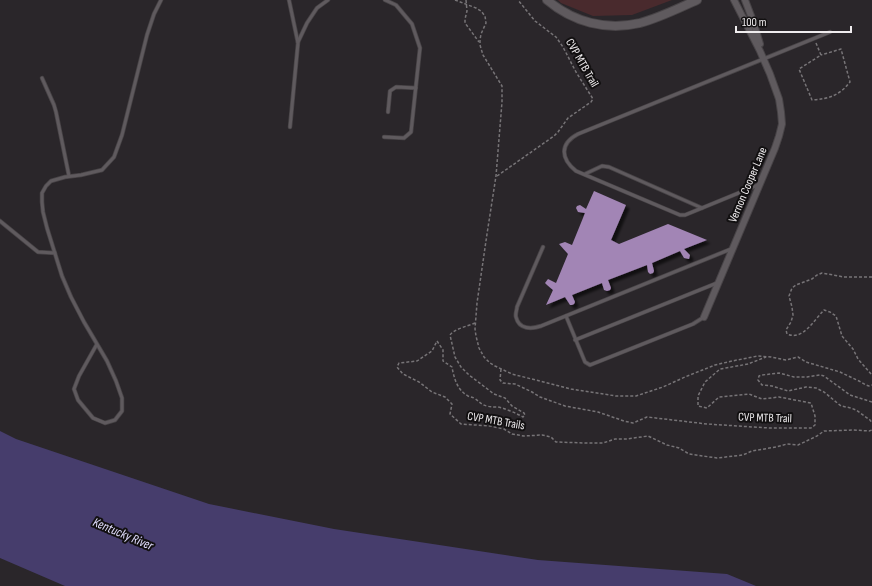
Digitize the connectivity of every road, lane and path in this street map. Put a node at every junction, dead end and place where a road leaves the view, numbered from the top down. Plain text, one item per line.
1 (161, 0) edge
2 (288, 0) edge
3 (328, 0) edge
4 (385, 0) edge
5 (455, 0) edge
6 (466, 0) edge
7 (518, 0) edge
8 (547, 0) edge
9 (697, 0) edge
10 (734, 0) edge
11 (746, 0) edge
12 (466, 4) junction
13 (830, 32) dead end
14 (814, 38) junction
15 (298, 43) junction
16 (480, 43) junction
17 (821, 55) junction
18 (764, 59) junction
19 (42, 78) dead end
20 (416, 88) junction
21 (388, 112) dead end
22 (290, 127) dead end
23 (384, 137) dead end
24 (585, 174) junction
25 (69, 176) junction
26 (496, 176) junction
27 (760, 184) junction
28 (702, 208) junction
29 (0, 221) edge
30 (543, 247) dead end
31 (733, 248) junction
32 (55, 253) junction
33 (872, 277) edge
34 (718, 283) junction
35 (566, 316) junction
36 (704, 316) joint
37 (475, 323) junction
38 (575, 340) junction
39 (97, 344) junction
40 (766, 356) junction
41 (501, 369) junction
42 (872, 375) edge
43 (872, 385) edge
44 (872, 402) edge
45 (872, 423) edge
46 (872, 430) edge

1 - 25 lane
2 - 15 lane
3 - 15 lane
4 - 20 lane
5 - 12 path
6 - 12 path
7 - 26 path, CVP MTB Trail
8 - 9 street
10 - 18 street, Vernon Cooper Lane
11 - 18 street, Vernon Cooper Lane
12 - 16 path
12 - 16 path
13 - 14 lane
14 - 17 path
14 - 18 lane
15 - 22 lane
16 - 26 path
17 - 17 path
18 - 24 lane
18 - 27 street, Vernon Cooper Lane
19 - 25 lane
20 - 21 lane
20 - 23 lane
24 - 28 lane
24 - 28 lane
25 - 32 lane
26 - 37 path
27 - 28 lane
27 - 31 street, Vernon Cooper Lane
29 - 32 lane
30 - 35 lane
31 - 34 street, Vernon Cooper Lane
31 - 35 lane
32 - 39 lane
33 - 42 path
34 - 36 street, Vernon Cooper Lane
34 - 38 lane
35 - 38 lane
36 - 38 lane
37 - 41 path
37 - 46 path, CVP MTB Trails
39 - 39 lane
40 - 41 path
40 - 41 path, CVP MTB Trail
40 - 43 path
44 - 45 path

